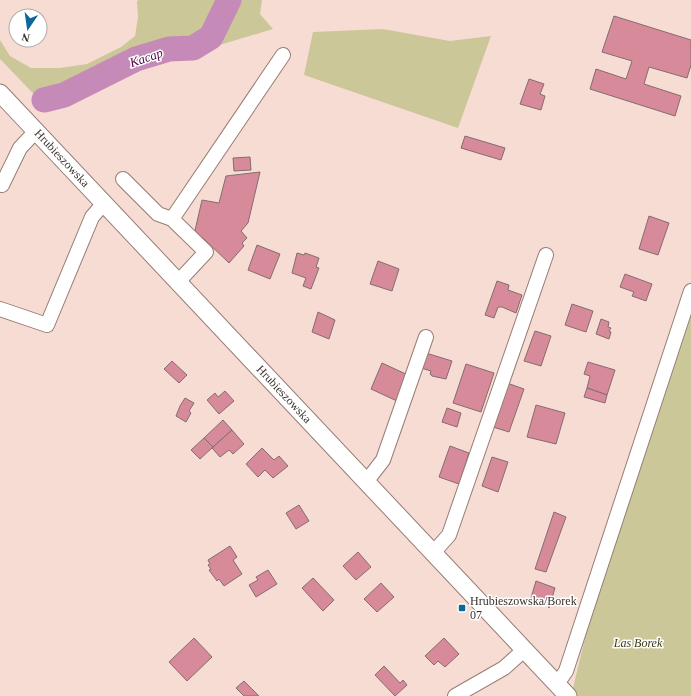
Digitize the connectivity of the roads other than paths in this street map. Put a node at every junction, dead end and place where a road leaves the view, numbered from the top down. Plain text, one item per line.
1 (283, 55) dead end
2 (0, 93) edge
3 (36, 131) junction
4 (123, 179) dead end
5 (0, 184) edge
6 (104, 203) junction
7 (172, 220) junction
8 (546, 256) dead end
9 (178, 282) junction
10 (691, 291) edge
11 (0, 309) edge
12 (426, 337) dead end
13 (366, 482) junction
14 (433, 553) junction
15 (524, 650) junction
16 (562, 690) edge
17 (455, 696) edge

1 - 7 street
2 - 3 main road, Hrubieszowska
3 - 5 street
3 - 6 main road, Hrubieszowska
4 - 7 street
6 - 9 main road, Hrubieszowska
6 - 11 street
7 - 9 street
8 - 14 street
9 - 13 main road, Hrubieszowska
10 - 16 street
12 - 13 street
13 - 14 main road, Hrubieszowska
14 - 15 main road, Hrubieszowska
15 - 16 main road, Hrubieszowska
15 - 17 street

